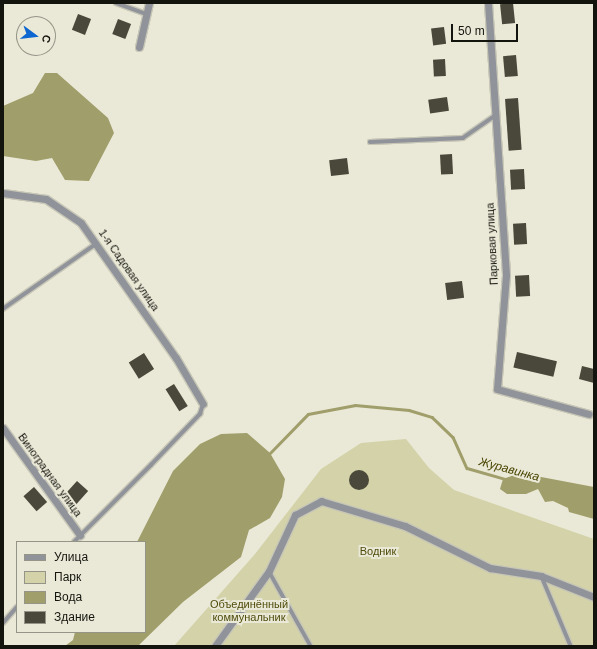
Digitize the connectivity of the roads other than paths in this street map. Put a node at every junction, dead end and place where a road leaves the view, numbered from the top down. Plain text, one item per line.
1 (116, 3) edge
2 (149, 3) edge
3 (488, 3) edge
4 (147, 14) junction
5 (139, 47) dead end
6 (496, 116) junction
7 (370, 142) dead end
8 (3, 193) edge
9 (96, 244) junction
10 (3, 309) edge
11 (203, 404) joint
12 (589, 414) dead end
13 (3, 428) edge
14 (80, 535) junction
15 (75, 541) edge
16 (269, 571) junction
17 (541, 576) junction
18 (594, 597) edge
19 (16, 608) edge
20 (3, 623) edge
21 (215, 646) edge
22 (311, 646) edge
23 (570, 646) edge

1 - 4 lane
2 - 4 street
3 - 6 street, Парковая улица
4 - 5 street
6 - 7 lane
6 - 12 street, Парковая улица
8 - 9 street, 1-я Садовая улица
9 - 10 lane
9 - 11 street, 1-я Садовая улица
11 - 14 lane
13 - 14 street, Виноградная улица
14 - 15 lane
16 - 17 street
16 - 21 street
16 - 22 lane
17 - 18 street
17 - 23 lane
19 - 20 lane

